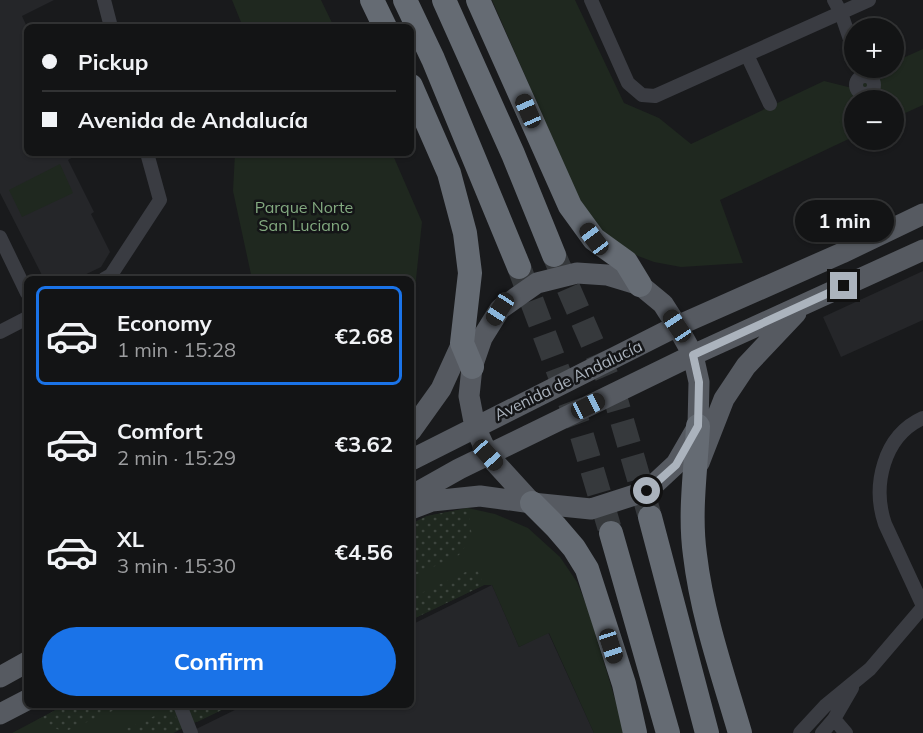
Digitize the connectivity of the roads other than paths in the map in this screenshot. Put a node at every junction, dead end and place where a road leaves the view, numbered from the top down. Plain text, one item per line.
1 (104, 0) edge
2 (372, 0) edge
3 (405, 0) edge
4 (444, 0) edge
5 (478, 0) edge
6 (591, 0) edge
7 (834, 0) edge
8 (869, 0) edge
9 (841, 13) junction
10 (844, 22) edge
11 (110, 24) edge
12 (384, 24) edge
13 (747, 55) junction
14 (414, 93) edge
15 (770, 104) dead end
16 (148, 156) edge
17 (923, 214) edge
18 (0, 237) edge
19 (923, 250) edge
20 (554, 255) tunnel mouth
21 (519, 267) tunnel mouth
22 (109, 276) edge
23 (640, 285) junction
24 (24, 287) edge
25 (804, 304) junction
26 (24, 320) edge
27 (677, 326) junction
28 (0, 332) edge
29 (462, 343) junction
30 (693, 355) junction
31 (472, 367) junction
32 (923, 418) edge
33 (698, 426) junction
34 (414, 427) edge
35 (475, 427) junction
36 (488, 455) junction
37 (414, 458) edge
38 (696, 472) junction
39 (414, 494) edge
40 (532, 503) junction
41 (414, 508) edge
42 (650, 517) tunnel mouth
43 (611, 533) tunnel mouth
44 (923, 607) edge
45 (24, 664) edge
46 (0, 677) edge
47 (856, 681) junction
48 (24, 702) edge
49 (181, 708) edge
50 (0, 714) edge
51 (834, 719) junction
52 (190, 733) edge
53 (635, 733) edge
54 (668, 733) edge
55 (706, 733) edge
56 (740, 733) edge
57 (800, 733) edge
58 (822, 733) edge
59 (846, 733) edge

1 - 11 street
2 - 12 highway
3 - 21 highway
4 - 20 highway
5 - 23 highway
6 - 13 street
7 - 9 street
8 - 9 street
9 - 10 street
9 - 13 street
13 - 15 street
14 - 29 highway
16 - 22 street
17 - 27 main road, Avenida de Andalucía
18 - 24 street
19 - 25 main road, Avenida de Andalucía
23 - 27 main road
23 - 31 main road
25 - 30 main road, Avenida de Andalucía
25 - 38 main road
26 - 28 street
27 - 30 main road
27 - 35 main road, Avenida de Andalucía
29 - 31 highway
29 - 34 main road
30 - 33 main road
30 - 36 main road, Avenida de Andalucía
31 - 35 main road
32 - 44 street
33 - 38 highway
33 - 40 main road
35 - 36 main road
35 - 37 main road, Avenida de Andalucía
36 - 39 main road, Avenida de Andalucía
36 - 40 main road
38 - 56 highway
40 - 41 main road
40 - 53 highway
42 - 55 highway
43 - 54 highway
44 - 47 street
45 - 46 main road
47 - 51 street
47 - 57 street
48 - 50 main road
49 - 52 street
51 - 58 street
51 - 59 street

